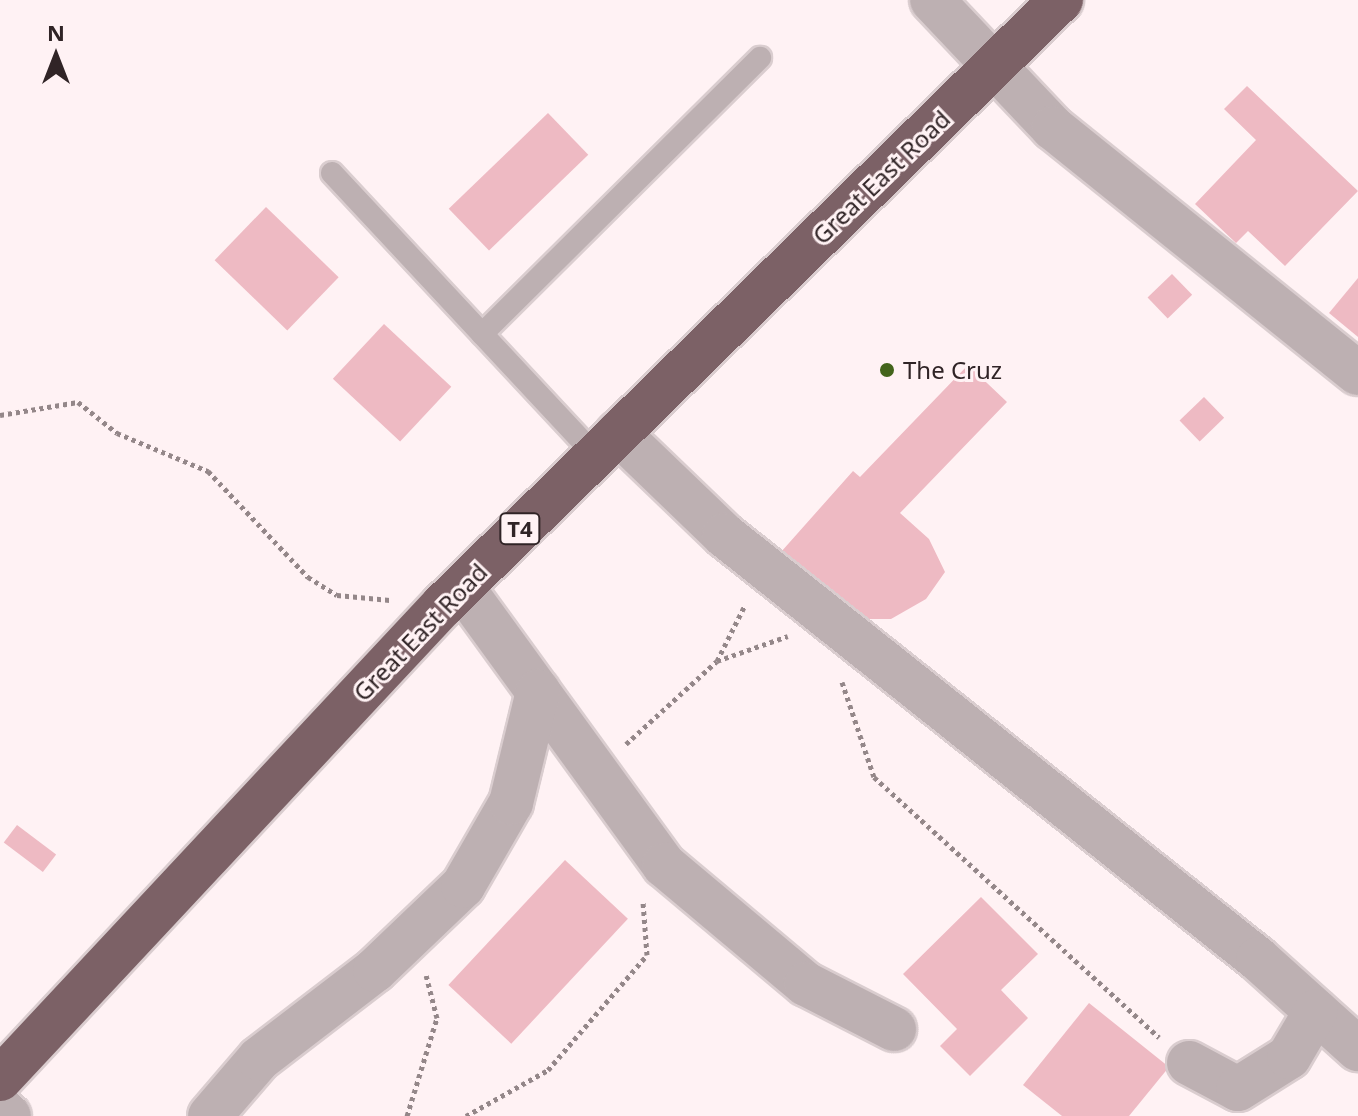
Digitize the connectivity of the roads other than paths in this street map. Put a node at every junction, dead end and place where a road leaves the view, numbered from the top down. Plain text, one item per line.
1 (932, 0) edge
2 (1061, 0) edge
3 (760, 58) dead end
4 (992, 68) junction
5 (332, 173) dead end
6 (482, 334) junction
7 (1358, 373) edge
8 (607, 444) junction
9 (453, 596) junction
10 (538, 691) junction
11 (1316, 1011) junction
12 (894, 1029) dead end
13 (1358, 1049) edge
14 (1189, 1063) road end
15 (0, 1079) edge
16 (0, 1108) edge
17 (9, 1116) edge
18 (210, 1116) edge

1 - 4 street
2 - 4 highway, Great East Road / T4
3 - 6 lane
4 - 7 street
4 - 8 highway, Great East Road / T4
5 - 6 lane
6 - 8 lane
8 - 9 highway, Great East Road / T4
8 - 11 street
9 - 10 street
9 - 15 highway, Great East Road / T4
10 - 12 street
10 - 18 street
11 - 13 street
11 - 14 street
16 - 17 street

